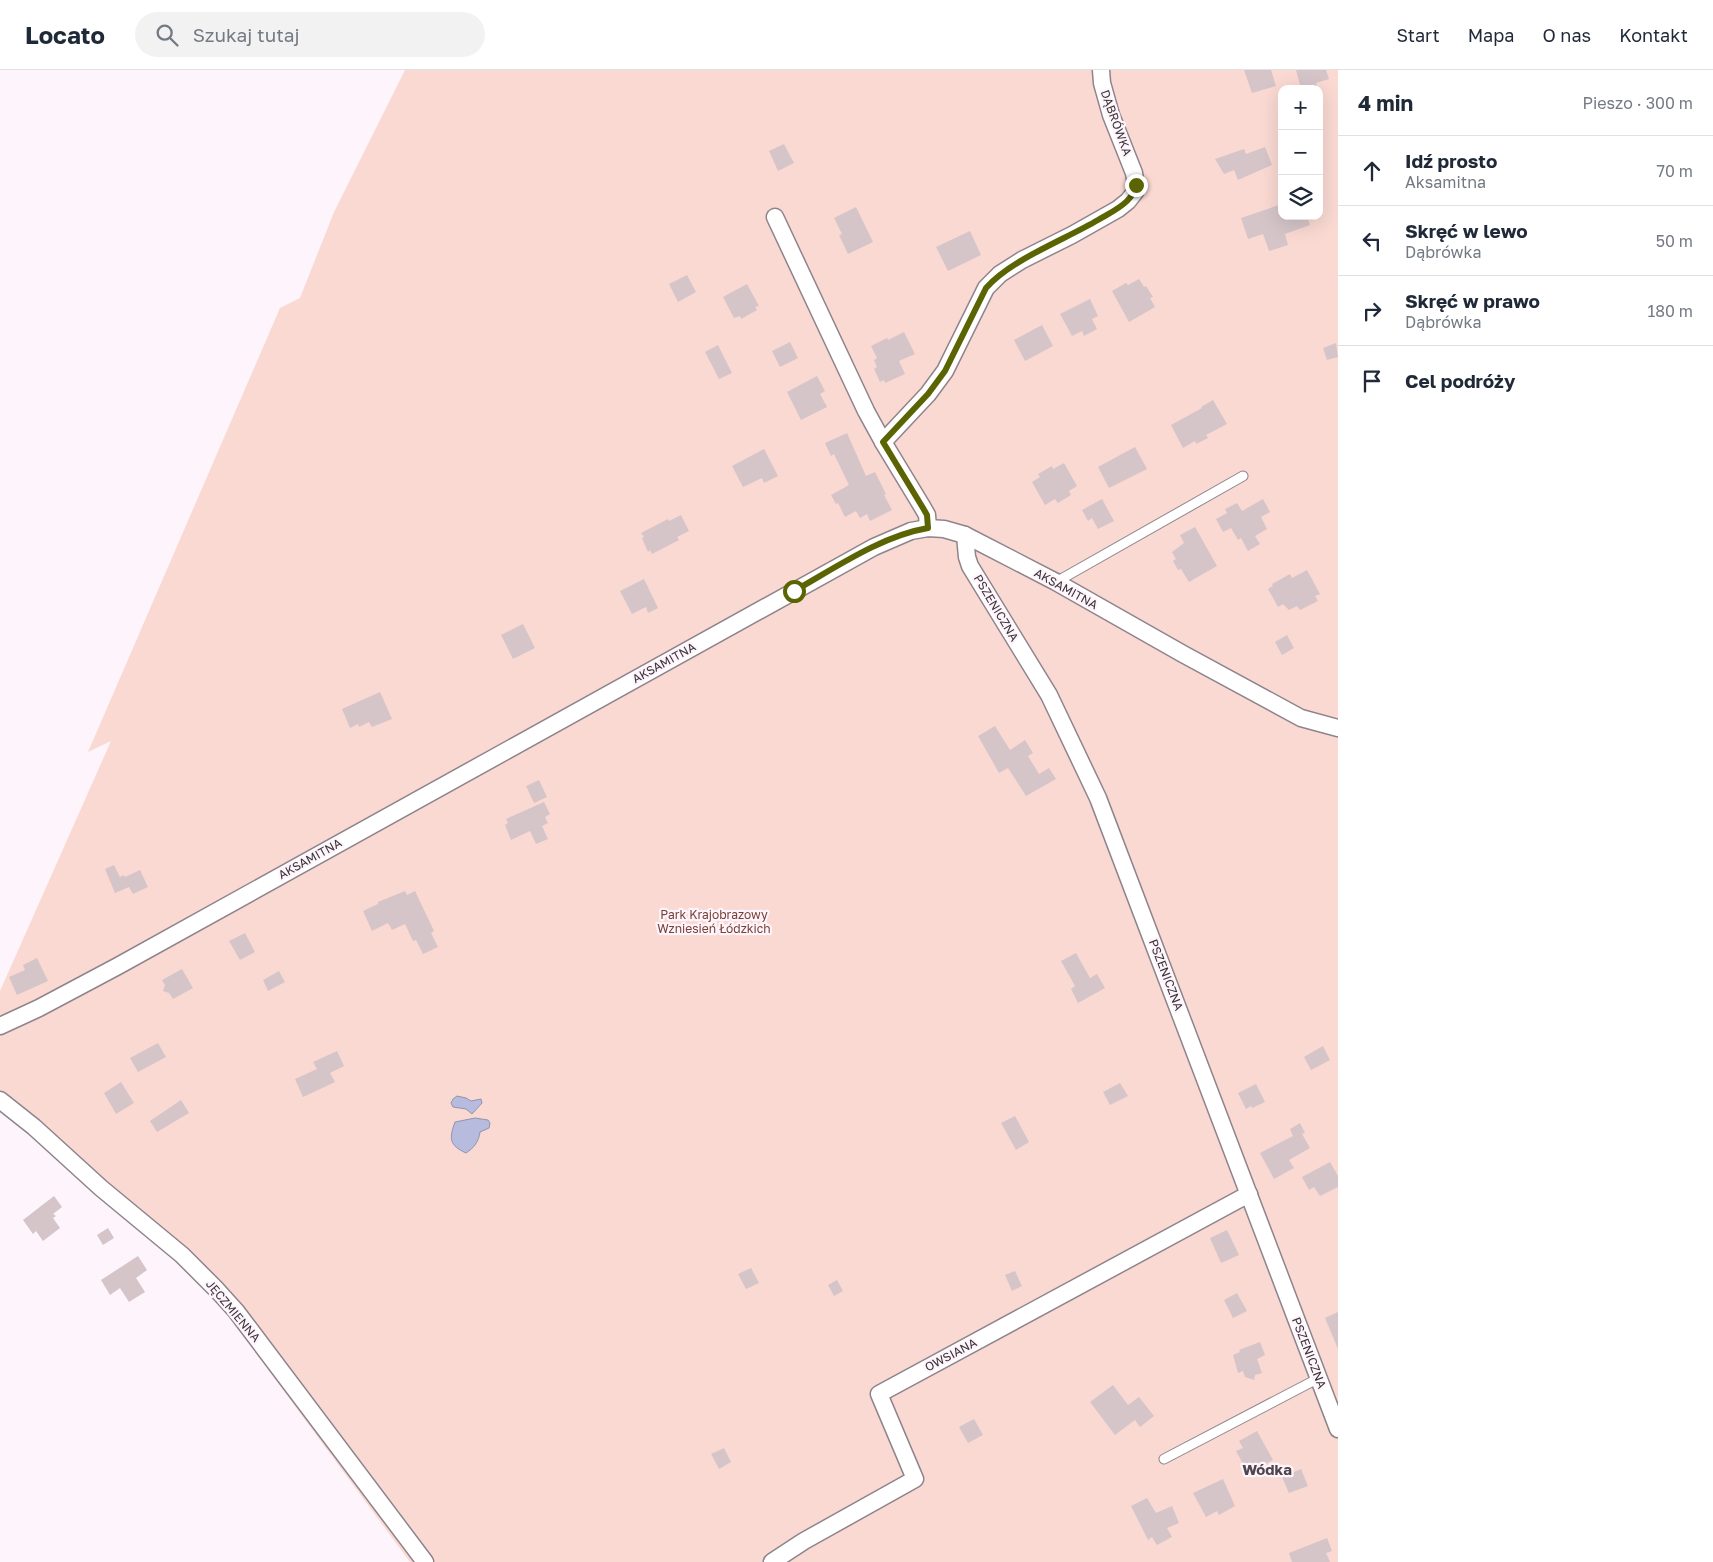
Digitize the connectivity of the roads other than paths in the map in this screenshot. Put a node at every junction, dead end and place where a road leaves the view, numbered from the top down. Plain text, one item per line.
1 (1101, 70) edge
2 (776, 217) dead end
3 (883, 442) junction
4 (1243, 476) dead end
5 (928, 528) junction
6 (964, 535) junction
7 (1056, 582) junction
8 (1338, 728) edge
9 (0, 1026) edge
10 (0, 1100) edge
11 (1249, 1194) junction
12 (1319, 1378) junction
13 (1338, 1429) edge
14 (1164, 1459) dead end
15 (425, 1562) edge
16 (772, 1562) edge

1 - 3 street, DĄBRÓWKA
2 - 3 street
3 - 5 street
4 - 7 lane
5 - 6 street, AKSAMITNA
5 - 9 street, AKSAMITNA
6 - 7 street, AKSAMITNA
6 - 11 street, PSZENICZNA
7 - 8 street, AKSAMITNA
10 - 15 street, JĘCZMIENNA
11 - 12 street, PSZENICZNA
11 - 16 street, OWSIANA
12 - 13 street, PSZENICZNA
12 - 14 lane

